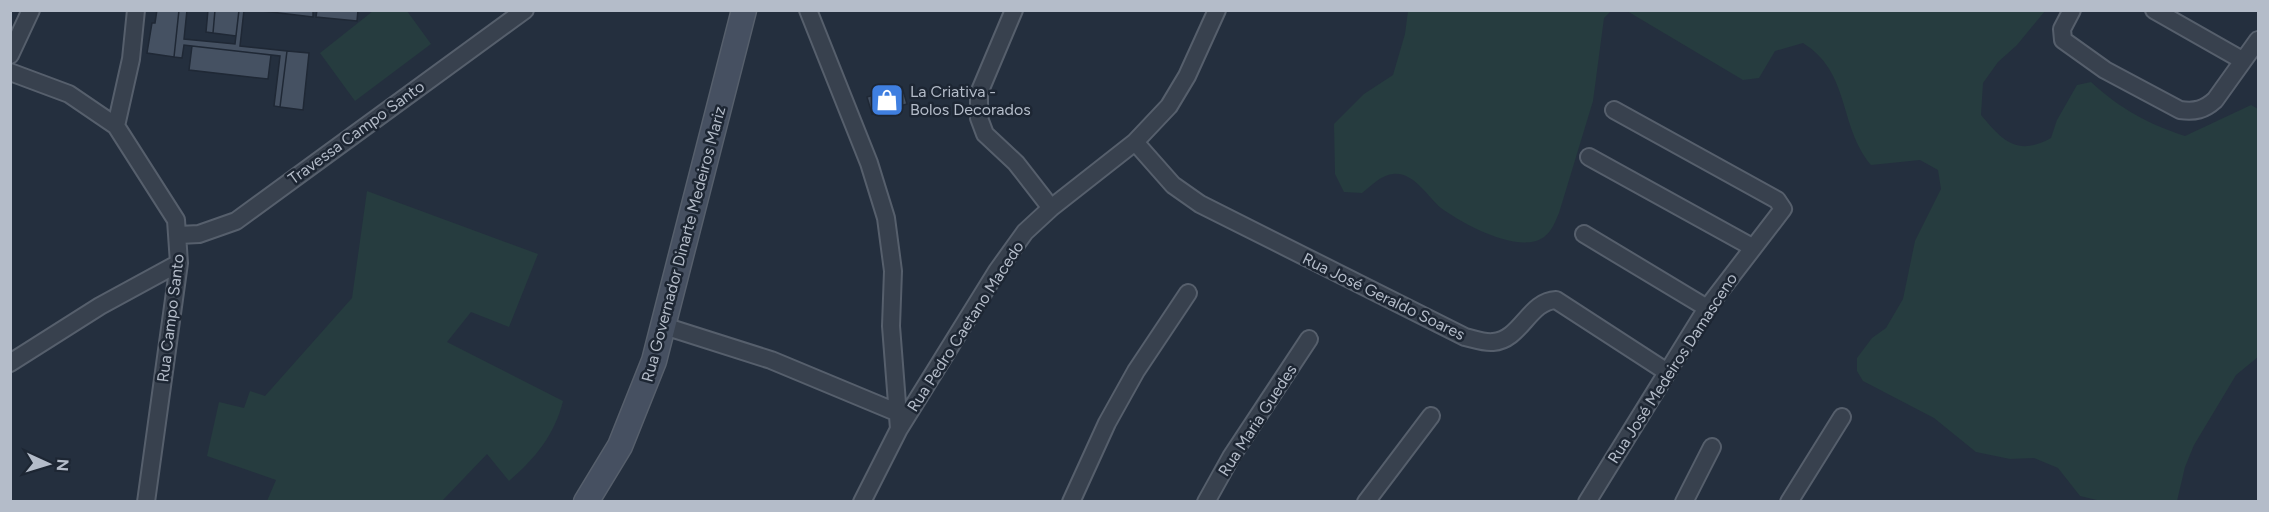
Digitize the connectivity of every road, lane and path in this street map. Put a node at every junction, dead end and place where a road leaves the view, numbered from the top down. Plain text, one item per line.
1 (30, 10) edge
2 (136, 10) edge
3 (525, 10) edge
4 (744, 10) edge
5 (808, 10) edge
6 (1014, 10) edge
7 (1217, 10) edge
8 (2072, 10) edge
9 (2154, 10) edge
10 (2259, 40) edge
11 (10, 55) edge
12 (2242, 60) junction
13 (10, 72) edge
14 (1614, 110) dead end
15 (116, 126) junction
16 (1135, 142) junction
17 (1589, 157) dead end
18 (1051, 208) junction
19 (1584, 234) dead end
20 (179, 235) junction
21 (1752, 248) junction
22 (179, 263) junction
23 (1188, 293) dead end
24 (1707, 308) junction
25 (664, 326) junction
26 (1309, 339) dead end
27 (10, 363) edge
28 (1667, 372) junction
29 (896, 412) junction
30 (1431, 416) dead end
31 (1842, 417) dead end
32 (899, 429) junction
33 (1712, 447) dead end
34 (146, 501) edge
35 (585, 501) edge
36 (862, 501) edge
37 (1071, 501) edge
38 (1206, 501) edge
39 (1366, 501) edge
40 (1587, 501) edge
41 (1684, 501) edge
42 (1789, 501) edge

1 - 11 street
2 - 15 street
3 - 20 street, Travessa Campo Santo
4 - 25 main road, Rua Governador Dinarte Medeiros Mariz
5 - 29 street
6 - 18 street
7 - 16 street, Rua Pedro Caetano Macedo
8 - 12 street
9 - 12 street
10 - 12 street
13 - 15 street, Rua Campo Santo
14 - 21 street, Rua José Medeiros Damasceno
15 - 20 street, Rua Campo Santo
16 - 18 street, Rua Pedro Caetano Macedo
16 - 28 street, Rua José Geraldo Soares
17 - 21 street
18 - 32 street, Rua Pedro Caetano Macedo
19 - 24 street
20 - 22 street, Rua Campo Santo
21 - 24 street, Rua José Medeiros Damasceno
22 - 27 street
22 - 34 street, Rua Campo Santo
23 - 37 street
24 - 28 street, Rua José Medeiros Damasceno
25 - 29 street
25 - 35 main road, Rua Governador Dinarte Medeiros Mariz
26 - 38 street, Rua Maria Guedes
28 - 40 street, Rua José Medeiros Damasceno
29 - 32 street
30 - 39 street
31 - 42 street
32 - 36 street, Rua Pedro Caetano Macedo
33 - 41 street

